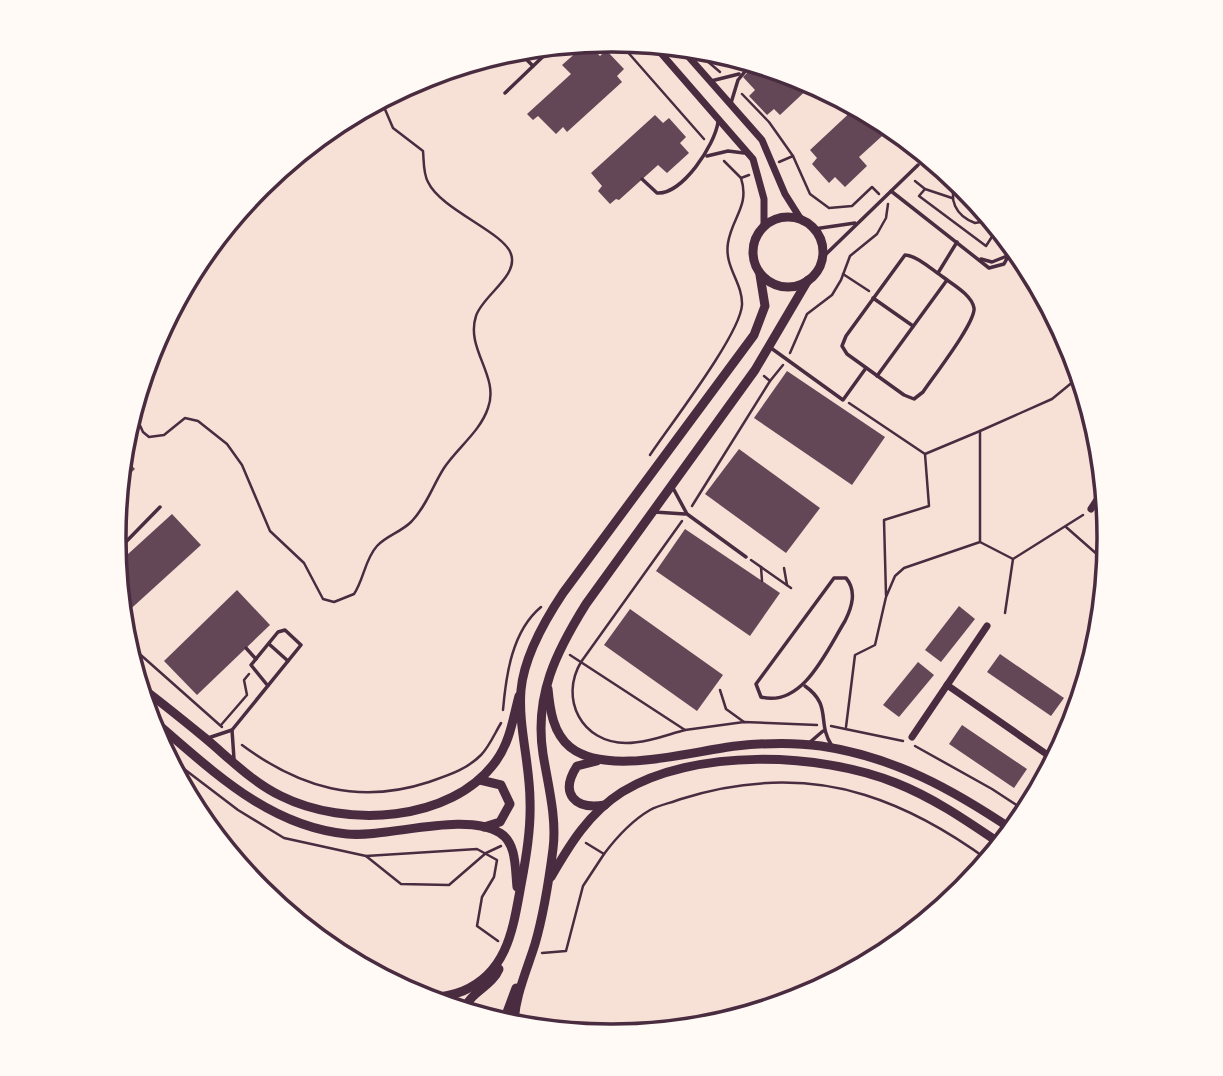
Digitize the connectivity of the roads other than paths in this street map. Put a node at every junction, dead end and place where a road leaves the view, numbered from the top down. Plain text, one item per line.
1 (664, 56) edge
2 (541, 58) edge
3 (527, 60) edge
4 (692, 60) edge
5 (533, 66) junction
6 (743, 71) edge
7 (741, 73) junction
8 (711, 81) junction
9 (505, 93) dead end
10 (731, 103) junction
11 (719, 117) junction
12 (750, 155) junction
13 (705, 156) junction
14 (918, 165) dead end
15 (642, 179) dead end
16 (891, 191) junction
17 (802, 220) junction
18 (857, 222) junction
19 (764, 227) junction
20 (814, 229) junction
21 (957, 242) junction
22 (1008, 257) edge
23 (822, 258) junction
24 (937, 274) junction
25 (760, 275) junction
26 (808, 280) junction
27 (947, 280) junction
28 (874, 296) junction
29 (913, 326) junction
30 (770, 347) junction
31 (866, 368) junction
32 (877, 376) junction
33 (673, 484) junction
34 (1096, 502) edge
35 (160, 507) dead end
36 (1091, 509) road end
37 (653, 512) junction
38 (687, 514) junction
39 (126, 542) edge
40 (746, 557) road end
41 (987, 626) dead end
42 (269, 644) junction
43 (246, 648) dead end
44 (256, 659) junction
45 (288, 661) junction
46 (547, 680) junction
47 (947, 685) junction
48 (268, 686) junction
49 (805, 686) junction
50 (521, 689) junction
51 (153, 697) edge
52 (824, 728) junction
53 (232, 730) junction
54 (166, 731) edge
55 (912, 737) dead end
56 (206, 738) junction
57 (807, 745) junction
58 (833, 748) junction
59 (1046, 754) edge
60 (602, 760) junction
61 (234, 764) junction
62 (480, 780) junction
63 (605, 805) junction
64 (1004, 824) edge
65 (479, 827) junction
66 (993, 839) edge
67 (547, 884) junction
68 (518, 901) junction
69 (502, 957) junction
70 (527, 968) junction
71 (446, 995) edge
72 (469, 1002) edge
73 (508, 1012) edge
74 (516, 1014) edge

1 - 11 street
2 - 5 lane
3 - 5 lane
4 - 8 street
5 - 9 lane
6 - 7 lane
7 - 8 lane
7 - 10 lane
8 - 10 street
10 - 17 street
11 - 12 street
11 - 13 lane
12 - 13 lane
12 - 19 street
13 - 15 lane
14 - 16 lane
16 - 18 lane
16 - 21 lane
17 - 19 street
17 - 20 street
18 - 20 lane
18 - 23 lane
19 - 25 street
20 - 23 street
21 - 22 lane
21 - 24 lane
23 - 26 street
24 - 27 lane
24 - 28 lane
25 - 26 street
25 - 50 street
26 - 30 street
27 - 29 lane
27 - 32 lane
28 - 29 lane
28 - 31 lane
29 - 32 lane
30 - 31 lane
30 - 33 street
31 - 32 lane
33 - 37 street
33 - 38 lane
34 - 36 street
35 - 39 lane
37 - 38 lane
37 - 46 street
38 - 40 lane
41 - 47 street
42 - 44 lane
42 - 45 lane
42 - 45 lane
43 - 44 lane
44 - 48 lane
45 - 48 lane
46 - 60 street
46 - 67 street
47 - 55 street
47 - 59 street
48 - 53 lane
49 - 49 lane
49 - 52 lane
50 - 62 street
50 - 68 street
51 - 56 street
52 - 57 lane
52 - 58 lane
53 - 56 lane
53 - 61 lane
54 - 65 street
56 - 61 street
57 - 58 street
57 - 60 street
58 - 64 street
60 - 63 street
61 - 62 street
62 - 65 street
63 - 66 street
63 - 67 street
65 - 68 street
67 - 70 street
68 - 69 street
69 - 71 street
69 - 72 street
70 - 73 street
70 - 74 street

